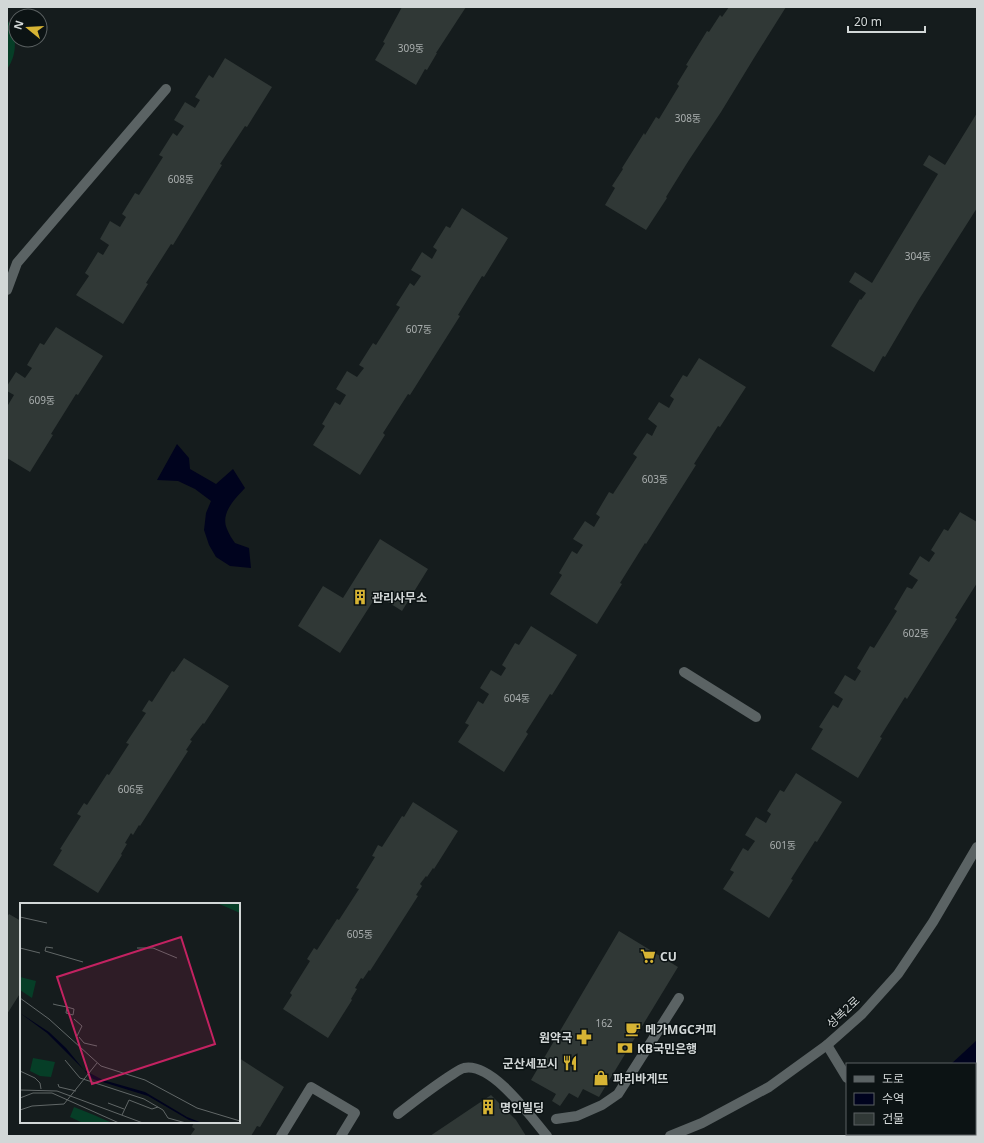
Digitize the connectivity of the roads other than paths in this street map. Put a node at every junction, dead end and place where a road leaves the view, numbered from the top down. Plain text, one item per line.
1 (166, 89) dead end
2 (7, 290) edge
3 (684, 672) dead end
4 (756, 717) dead end
5 (977, 847) edge
6 (679, 998) dead end
7 (827, 1045) junction
8 (846, 1076) edge
9 (398, 1114) dead end
10 (556, 1119) dead end
11 (281, 1136) edge
12 (341, 1136) edge
13 (547, 1136) edge
14 (670, 1136) edge

1 - 2 street
3 - 4 street
5 - 7 street, 성복2로
6 - 10 street
7 - 8 street
7 - 14 street, 성복2로
9 - 13 street
11 - 12 street

